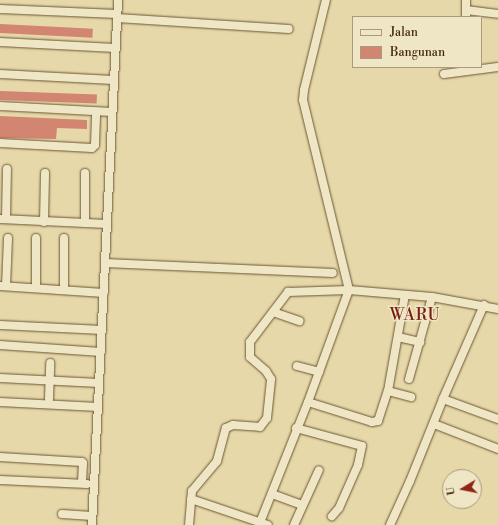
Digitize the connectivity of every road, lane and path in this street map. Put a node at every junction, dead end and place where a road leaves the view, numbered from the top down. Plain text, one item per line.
1 (118, 0) edge
2 (326, 0) edge
3 (466, 0) edge
4 (0, 9) edge
5 (466, 14) edge
6 (498, 14) edge
7 (117, 16) junction
8 (289, 29) dead end
9 (0, 42) edge
10 (115, 48) junction
11 (498, 67) edge
12 (468, 69) edge
13 (0, 74) edge
14 (444, 74) dead end
15 (113, 80) junction
16 (0, 106) edge
17 (96, 112) junction
18 (112, 112) junction
19 (0, 143) edge
20 (7, 169) dead end
21 (46, 173) dead end
22 (85, 173) dead end
23 (3, 219) edge
24 (44, 222) junction
25 (85, 223) junction
26 (107, 224) junction
27 (8, 238) dead end
28 (36, 238) dead end
29 (64, 238) dead end
30 (105, 263) junction
31 (332, 273) dead end
32 (3, 286) edge
33 (36, 288) junction
34 (64, 289) junction
35 (349, 290) junction
36 (104, 292) junction
37 (405, 295) junction
38 (432, 297) junction
39 (479, 304) junction
40 (498, 309) edge
41 (273, 312) junction
42 (299, 321) dead end
43 (0, 325) edge
44 (102, 330) junction
45 (398, 337) junction
46 (420, 342) junction
47 (0, 345) edge
48 (101, 352) junction
49 (50, 363) dead end
50 (297, 366) dead end
51 (319, 372) junction
52 (0, 378) edge
53 (410, 379) dead end
54 (49, 380) junction
55 (99, 383) junction
56 (388, 391) junction
57 (411, 397) dead end
58 (49, 399) dead end
59 (443, 399) junction
60 (0, 402) edge
61 (308, 402) junction
62 (98, 407) junction
63 (498, 419) edge
64 (434, 424) junction
65 (296, 428) junction
66 (498, 449) edge
67 (0, 457) edge
68 (318, 470) dead end
69 (0, 480) edge
70 (82, 483) junction
71 (93, 484) junction
72 (272, 494) junction
73 (191, 499) junction
74 (302, 505) junction
75 (62, 514) dead end
76 (92, 516) junction
77 (332, 516) dead end
78 (263, 524) edge
79 (92, 525) edge
80 (189, 525) edge
81 (294, 525) edge
82 (390, 525) edge

1 - 7 street
2 - 35 street
3 - 5 street
4 - 7 street
5 - 6 street
7 - 8 street
7 - 10 street
9 - 10 street
10 - 15 street
11 - 12 street
12 - 14 street
13 - 15 street
15 - 18 street
16 - 17 street
17 - 18 street
17 - 19 street
18 - 26 street
20 - 23 street
21 - 24 street
22 - 25 street
23 - 24 street
24 - 25 street
25 - 26 street
26 - 30 street
27 - 32 street
28 - 33 street
29 - 34 street
30 - 31 street
30 - 36 street
32 - 33 street
33 - 34 street
34 - 36 street
35 - 37 street
35 - 41 street
35 - 51 street
36 - 44 street
37 - 38 street
37 - 45 street
38 - 39 street
38 - 46 street
39 - 40 street
39 - 59 street
41 - 42 street
41 - 73 street
43 - 44 street
44 - 48 street
45 - 46 street
45 - 56 street
46 - 53 street
47 - 48 street
48 - 55 street
49 - 54 street
50 - 51 street
51 - 61 street
52 - 54 street
54 - 55 street
54 - 58 street
55 - 62 street
56 - 57 street
56 - 61 street
59 - 63 street
59 - 64 street
60 - 62 street
61 - 65 street
62 - 71 street
64 - 66 street
64 - 82 street
65 - 72 street
65 - 77 street
67 - 70 street
68 - 74 street
69 - 70 street
70 - 71 street
71 - 76 street
72 - 74 street
72 - 78 street
73 - 78 street
73 - 80 street
74 - 81 street
75 - 76 street
76 - 79 street

